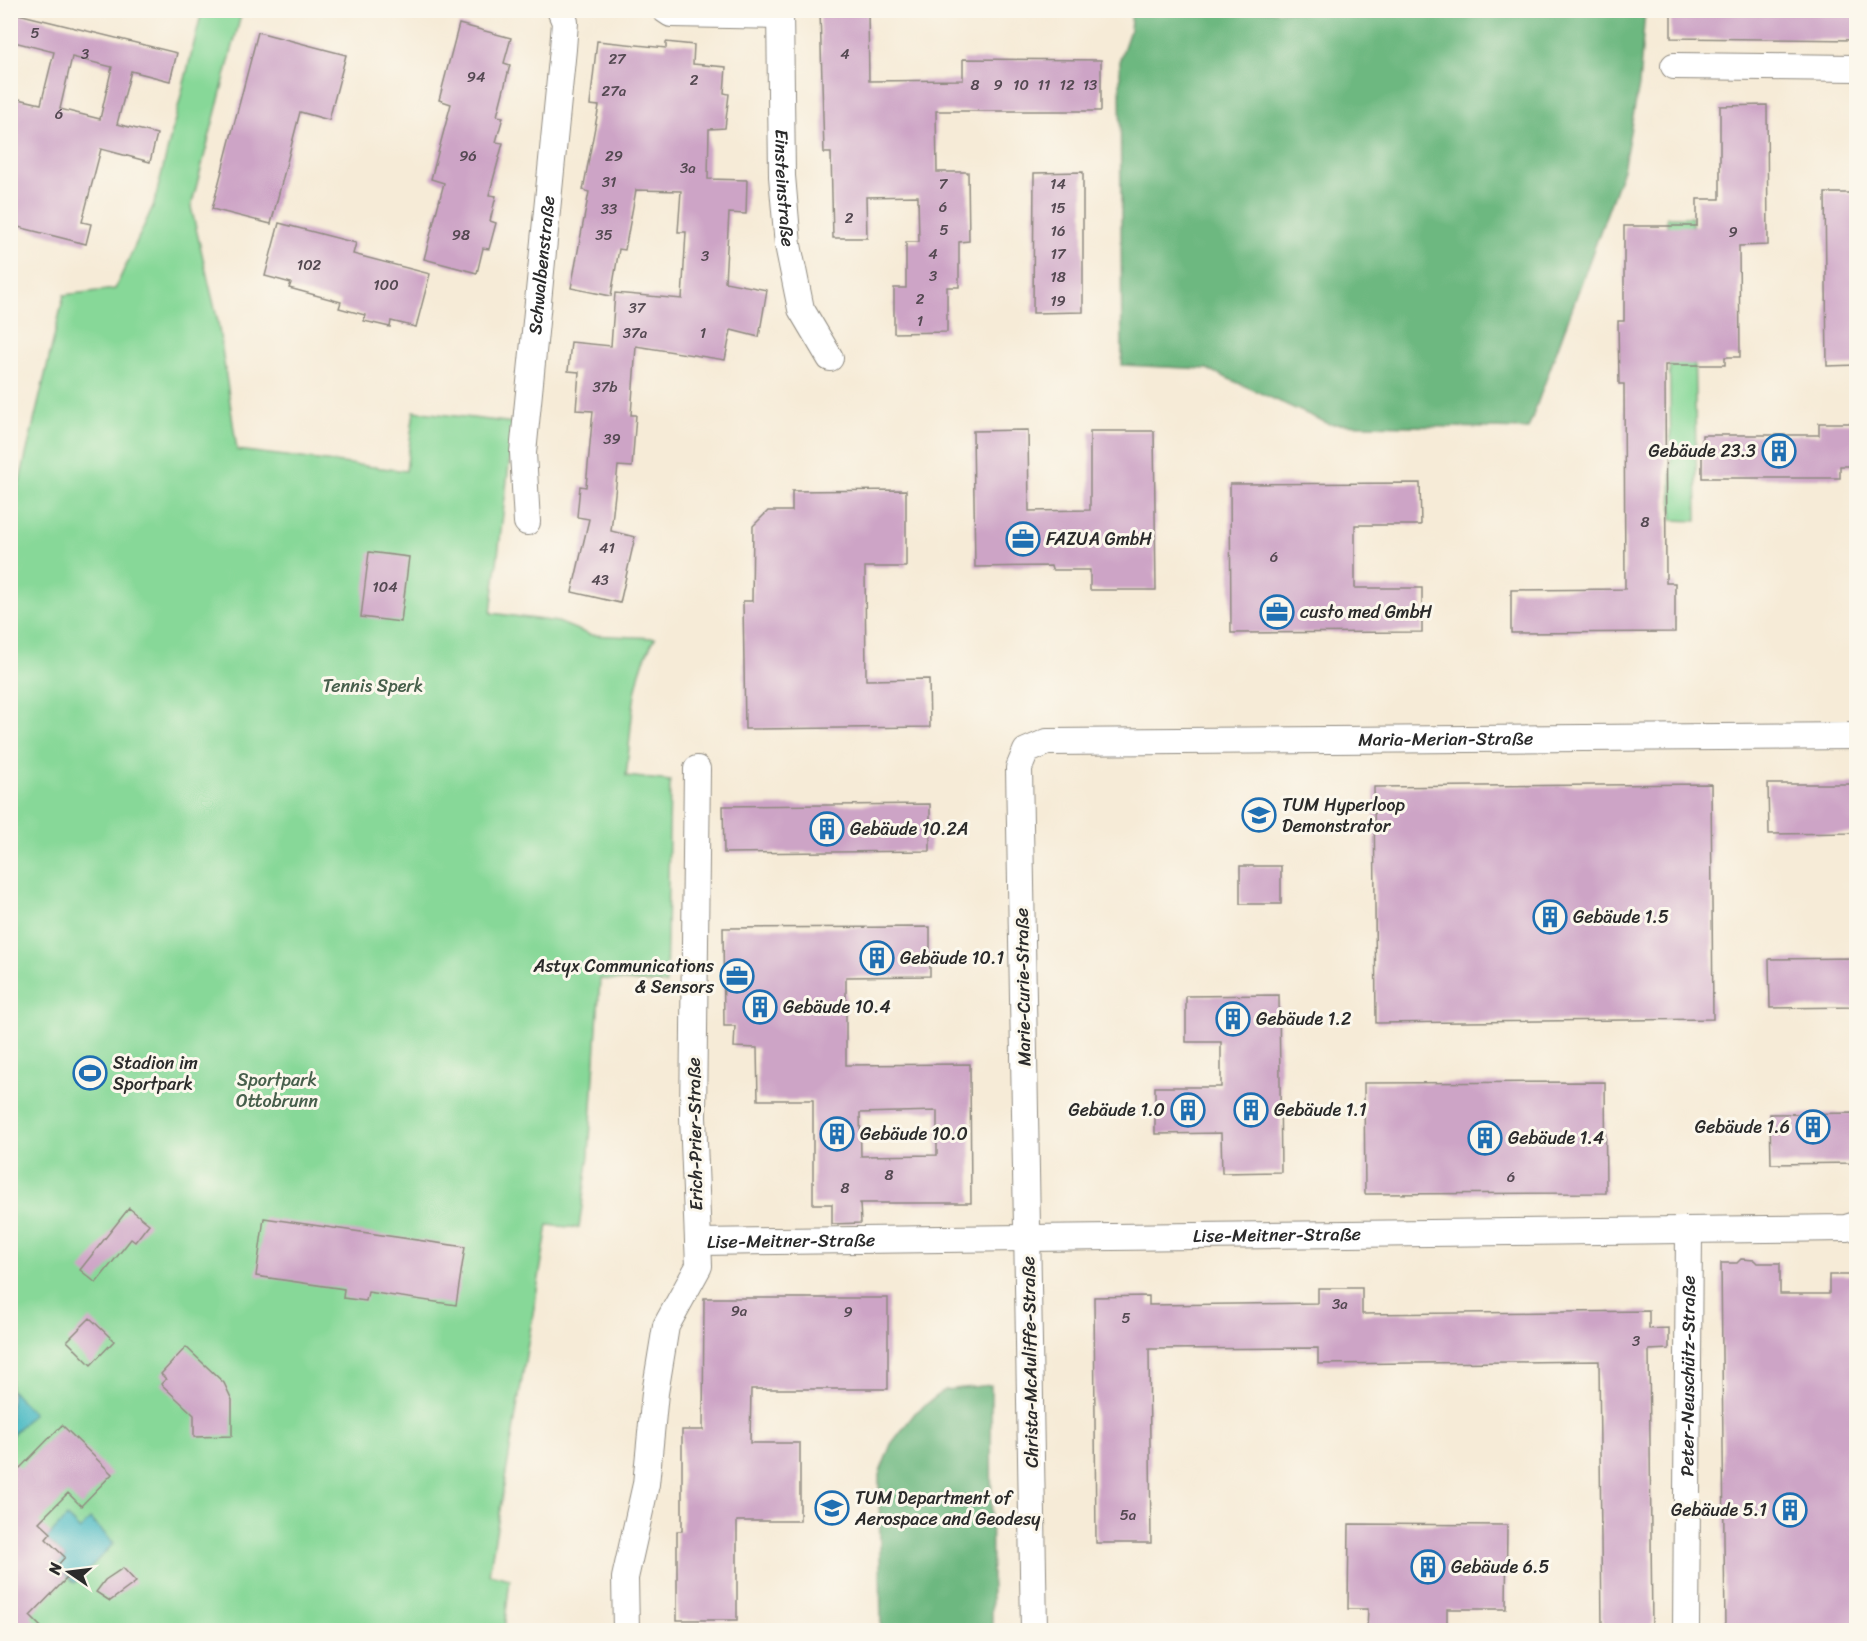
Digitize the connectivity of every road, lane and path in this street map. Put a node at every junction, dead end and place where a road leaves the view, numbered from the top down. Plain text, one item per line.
1 (560, 10) edge
2 (665, 10) edge
3 (780, 13) edge
4 (1674, 66) dead end
5 (1857, 68) edge
6 (830, 358) dead end
7 (527, 522) dead end
8 (1857, 736) edge
9 (1036, 745) joint
10 (698, 769) dead end
11 (1857, 1225) edge
12 (1689, 1230) junction
13 (1028, 1237) junction
14 (698, 1242) junction
15 (626, 1630) edge
16 (1034, 1630) edge
17 (1686, 1630) edge

1 - 7 street, Schwalbenstraße
2 - 3 street
3 - 6 street, Einsteinstraße
4 - 5 street
8 - 9 street, Maria-Merian-Straße
9 - 13 street, Marie-Curie-Straße
10 - 14 street, Erich-Prier-Straße
11 - 12 street, Lise-Meitner-Straße
12 - 13 street, Lise-Meitner-Straße
12 - 17 street, Peter-Neuschütz-Straße
13 - 14 street, Lise-Meitner-Straße
13 - 16 street, Christa-McAuliffe-Straße
14 - 15 street, Erich-Prier-Straße

